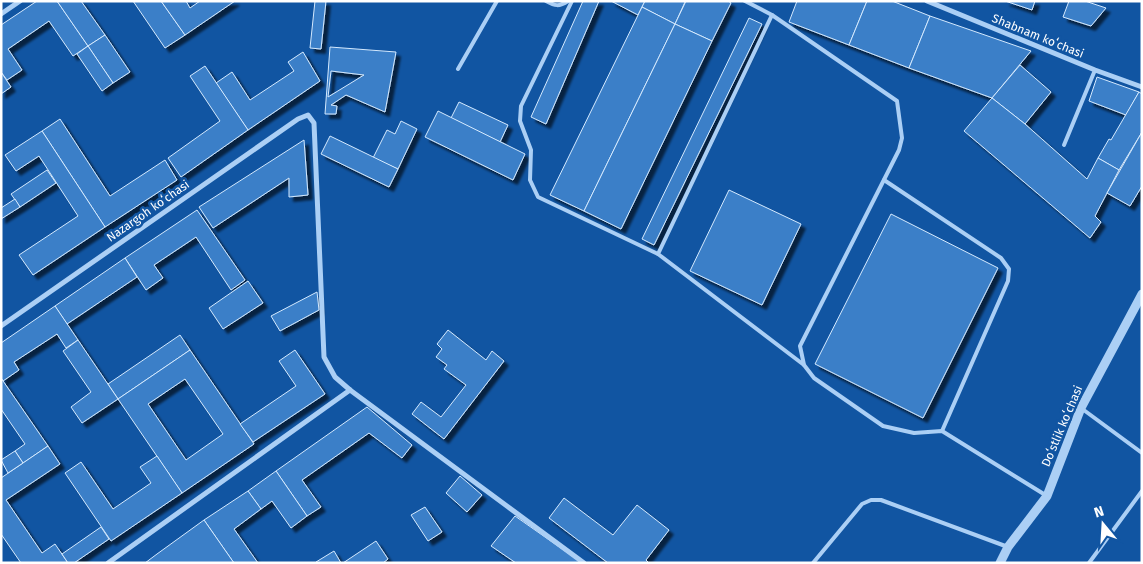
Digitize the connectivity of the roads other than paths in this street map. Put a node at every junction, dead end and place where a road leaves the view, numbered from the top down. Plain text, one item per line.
1 (20, 1) edge
2 (496, 1) edge
3 (546, 1) edge
4 (570, 1) edge
5 (745, 1) edge
6 (927, 1) edge
7 (1, 14) edge
8 (772, 15) junction
9 (458, 69) dead end
10 (1095, 70) junction
11 (1142, 87) edge
12 (1064, 144) dead end
13 (884, 180) junction
14 (658, 254) junction
15 (1142, 294) edge
16 (1139, 308) edge
17 (1, 326) edge
18 (804, 365) junction
19 (350, 390) junction
20 (1081, 408) junction
21 (942, 431) junction
22 (1142, 453) edge
23 (1142, 491) edge
24 (1047, 496) junction
25 (1008, 547) junction
26 (108, 563) edge
27 (584, 563) edge
28 (813, 563) edge
29 (1000, 563) edge
30 (1089, 563) edge

1 - 7 street
2 - 9 lane
3 - 4 lane
4 - 14 lane
5 - 8 lane
6 - 10 street, Shabnam koʻchasi
8 - 13 lane
8 - 14 lane
10 - 11 street, Shabnam koʻchasi
10 - 12 lane
13 - 18 lane
13 - 21 lane
14 - 18 lane
15 - 16 street, Doʻstlik koʻchasi
16 - 20 street, Doʻstlik koʻchasi
17 - 19 street, Nazargoh koʻchasi
18 - 21 lane
19 - 26 street
19 - 27 street
20 - 22 lane
20 - 24 street, Doʻstlik koʻchasi
21 - 24 lane
23 - 30 lane
24 - 25 street, Doʻstlik koʻchasi
25 - 28 lane
25 - 29 street, Doʻstlik koʻchasi

